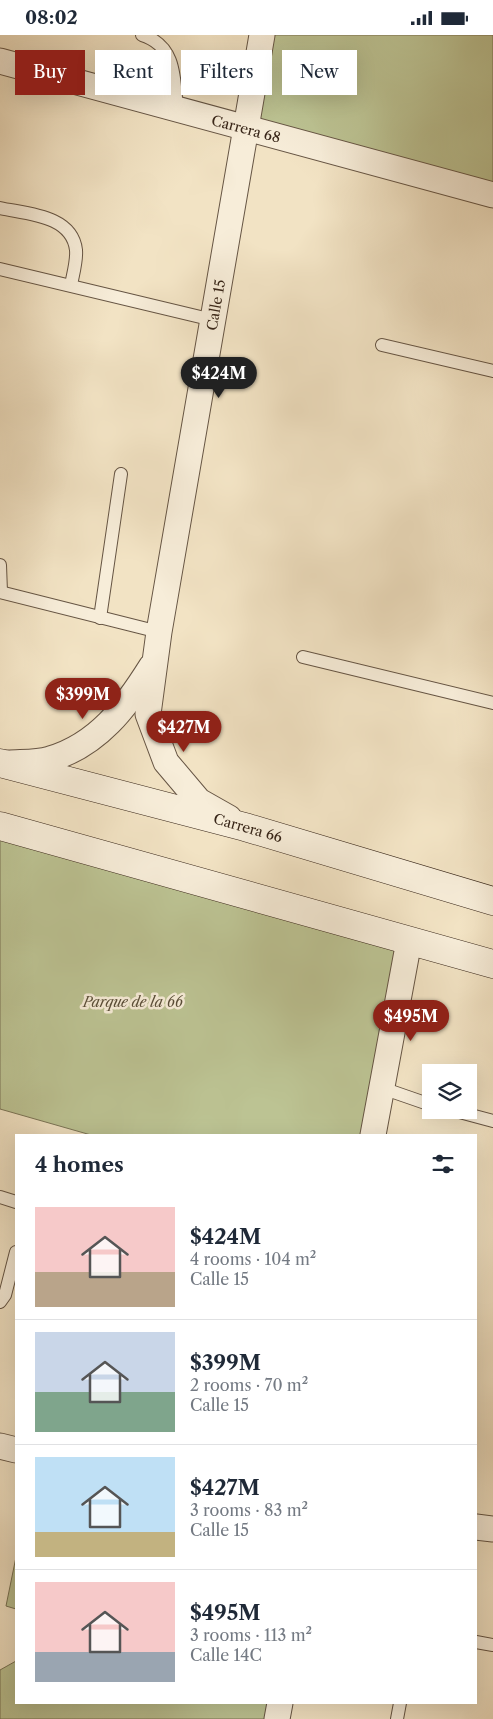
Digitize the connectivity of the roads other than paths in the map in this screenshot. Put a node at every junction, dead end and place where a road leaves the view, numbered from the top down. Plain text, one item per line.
1 (142, 35) edge
2 (262, 35) edge
3 (0, 61) edge
4 (177, 110) junction
5 (246, 129) junction
6 (493, 195) edge
7 (0, 208) edge
8 (0, 269) edge
9 (71, 285) junction
10 (213, 320) junction
11 (382, 345) dead end
12 (493, 371) edge
13 (121, 474) dead end
14 (0, 565) edge
15 (0, 592) edge
16 (100, 617) junction
17 (159, 632) junction
18 (303, 657) dead end
19 (154, 663) junction
20 (493, 703) edge
21 (1, 763) edge
22 (0, 826) edge
23 (245, 827) junction
24 (493, 901) edge
25 (409, 941) junction
26 (493, 964) edge
27 (382, 1088) junction
28 (422, 1102) edge
29 (477, 1117) edge
30 (493, 1121) edge
31 (373, 1134) edge
32 (0, 1197) edge
33 (15, 1202) edge
34 (15, 1256) edge
35 (0, 1302) edge
36 (0, 1446) edge
37 (15, 1450) edge
38 (477, 1527) edge
39 (493, 1529) edge
40 (477, 1643) edge
41 (493, 1645) edge
42 (280, 1704) edge
43 (400, 1704) edge
44 (277, 1719) edge
45 (397, 1719) edge

1 - 4 lane
2 - 5 street, Calle 15
3 - 4 street, Carrera 68
4 - 5 street, Carrera 68
5 - 6 street, Carrera 68
5 - 10 street, Calle 15
7 - 9 lane
8 - 9 lane
9 - 10 lane
10 - 17 street, Calle 15
11 - 12 lane
13 - 16 lane
14 - 15 lane
15 - 16 lane
16 - 17 lane
17 - 19 street, Calle 15
18 - 20 lane
19 - 21 street, Calle 15
19 - 23 street, Calle 15
21 - 23 main road, Carrera 66
22 - 25 main road
23 - 24 main road, Carrera 66
25 - 26 main road
25 - 27 street
27 - 28 lane
27 - 31 street
29 - 30 lane
32 - 33 lane
34 - 35 lane
36 - 37 street
38 - 39 street
40 - 41 lane
42 - 44 street
43 - 45 lane

